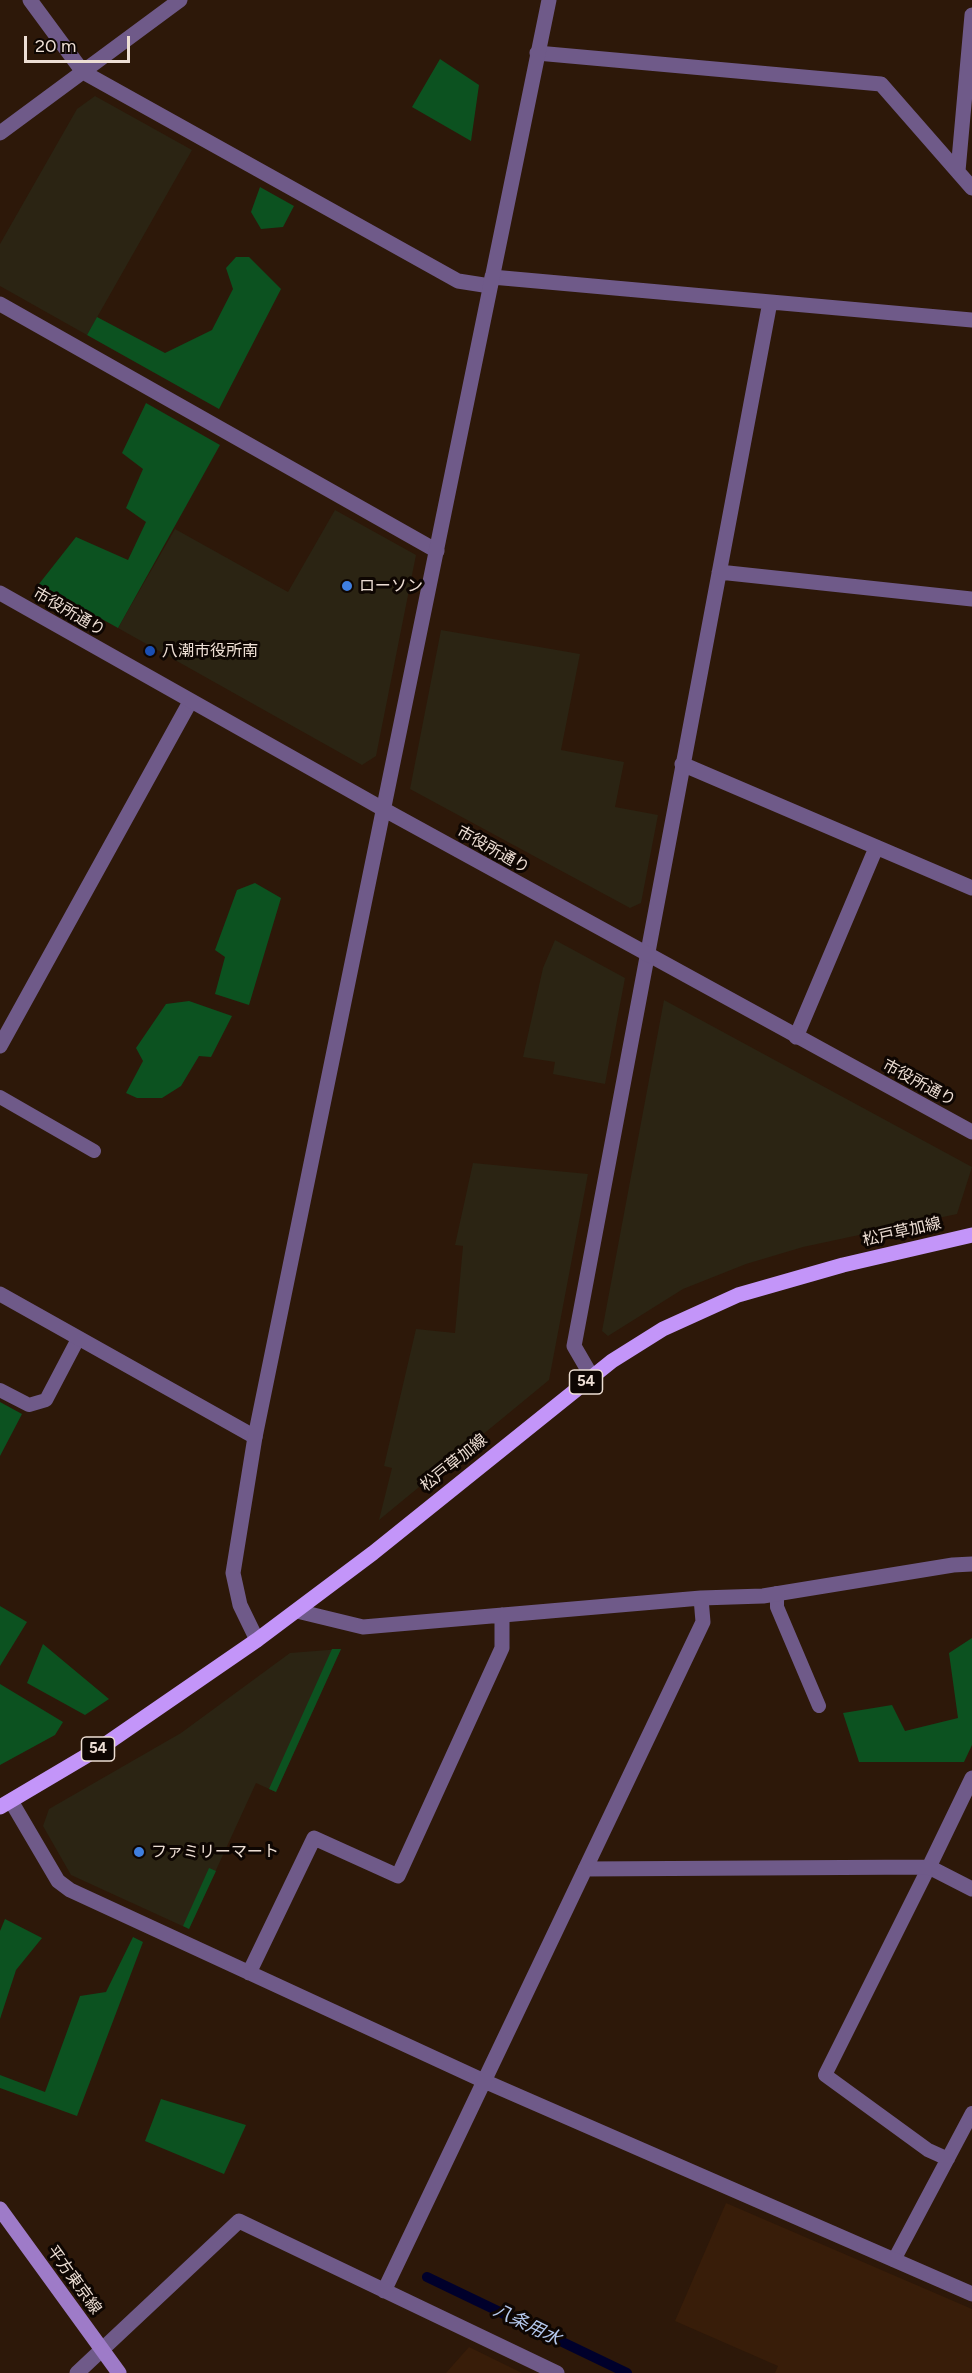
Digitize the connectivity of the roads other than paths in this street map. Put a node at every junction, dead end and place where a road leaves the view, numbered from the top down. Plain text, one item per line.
1 (30, 0) edge
2 (180, 0) edge
3 (549, 0) edge
4 (972, 15) edge
5 (537, 53) junction
6 (83, 72) junction
7 (969, 83) edge
8 (0, 132) edge
9 (958, 171) junction
10 (972, 188) edge
11 (491, 282) junction
12 (771, 302) junction
13 (0, 304) edge
14 (972, 320) edge
15 (437, 551) junction
16 (719, 572) junction
17 (0, 593) edge
18 (972, 599) edge
19 (190, 702) junction
20 (682, 764) junction
21 (383, 809) junction
22 (876, 848) junction
23 (972, 888) edge
24 (646, 954) junction
25 (796, 1037) junction
26 (0, 1046) edge
27 (0, 1097) edge
28 (972, 1132) edge
29 (94, 1151) dead end
30 (972, 1235) edge
31 (0, 1294) edge
32 (78, 1339) junction
33 (592, 1377) junction
34 (0, 1390) edge
35 (255, 1437) junction
36 (972, 1564) edge
37 (777, 1593) junction
38 (701, 1598) junction
39 (297, 1611) junction
40 (502, 1615) junction
41 (257, 1640) junction
42 (819, 1706) dead end
43 (972, 1778) edge
44 (5, 1804) edge
45 (929, 1867) junction
46 (585, 1869) junction
47 (972, 1889) edge
48 (249, 1972) junction
49 (484, 2081) junction
50 (972, 2113) edge
51 (948, 2159) junction
52 (1, 2212) edge
53 (894, 2260) junction
54 (384, 2291) junction
55 (972, 2294) edge
56 (102, 2349) junction
57 (77, 2373) edge
58 (119, 2373) edge
59 (557, 2373) edge

1 - 6 street
2 - 6 street
3 - 5 street
4 - 7 street
5 - 9 street
5 - 11 street
6 - 8 street
6 - 11 street
7 - 9 street
9 - 10 street
11 - 12 street
11 - 15 street
12 - 14 street
12 - 16 street
13 - 15 street
15 - 21 street
16 - 18 street
16 - 20 street
17 - 19 street, 市役所通り
19 - 21 street, 市役所通り
19 - 26 street
20 - 22 street
20 - 24 street
21 - 24 street, 市役所通り
21 - 35 street
22 - 23 street
22 - 25 street
24 - 25 street, 市役所通り
24 - 33 street
25 - 28 street, 市役所通り
27 - 29 lane
30 - 33 main road, 松戸草加線 / 54
31 - 32 street
32 - 34 lane
32 - 35 street
33 - 39 main road, 松戸草加線 / 54
35 - 41 street
36 - 37 street
37 - 38 street
37 - 42 lane
38 - 40 street
38 - 46 street
39 - 40 street
39 - 41 main road, 松戸草加線 / 54
40 - 48 street
41 - 44 main road, 松戸草加線 / 54
43 - 45 street
44 - 48 street
45 - 46 street
45 - 47 street
45 - 51 lane
46 - 49 street
48 - 49 street
49 - 53 street
49 - 54 street
50 - 51 lane
51 - 53 lane
52 - 56 main road, 平方東京線
53 - 55 street
54 - 56 street
54 - 59 street
56 - 57 street
56 - 58 main road, 平方東京線

